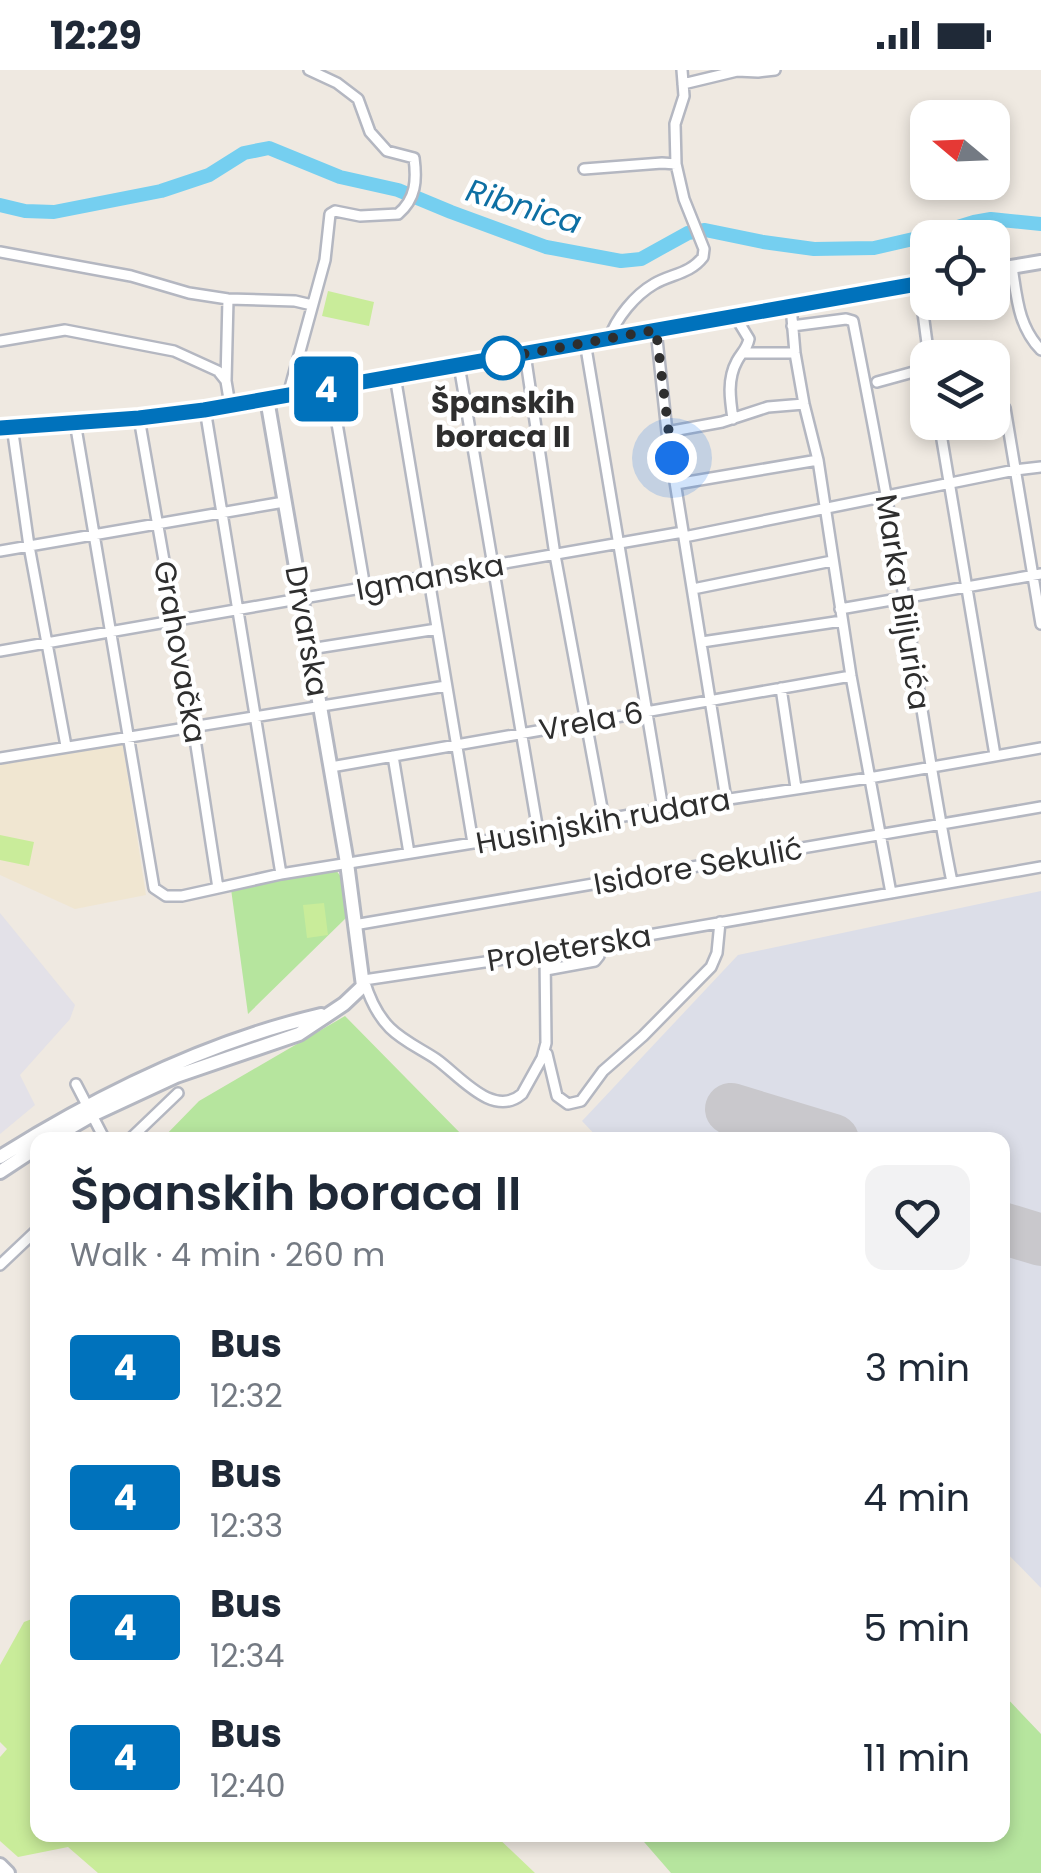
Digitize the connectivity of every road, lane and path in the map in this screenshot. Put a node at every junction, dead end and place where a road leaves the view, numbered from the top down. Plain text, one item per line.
1 (309, 70) edge
2 (682, 70) edge
3 (776, 70) edge
4 (683, 84) junction
5 (676, 164) junction
6 (584, 170) dead end
7 (0, 252) edge
8 (1041, 262) edge
9 (1012, 266) joint
10 (910, 284) edge
11 (228, 299) junction
12 (312, 305) junction
13 (790, 306) junction
14 (736, 316) junction
15 (792, 326) junction
16 (656, 330) junction
17 (609, 339) junction
18 (0, 341) edge
19 (586, 342) junction
20 (1041, 350) edge
21 (744, 353) junction
22 (525, 354) junction
23 (795, 354) junction
24 (459, 366) junction
25 (910, 373) edge
26 (395, 376) junction
27 (226, 382) junction
28 (877, 382) dead end
29 (331, 388) junction
30 (288, 395) junction
31 (267, 398) junction
32 (230, 404) junction
33 (804, 404) junction
34 (204, 410) junction
35 (139, 418) junction
36 (732, 419) junction
37 (75, 422) junction
38 (12, 426) junction
39 (0, 428) edge
40 (668, 432) junction
41 (1010, 439) edge
42 (943, 440) edge
43 (818, 460) junction
44 (1041, 467) edge
45 (1015, 470) junction
46 (949, 483) junction
47 (676, 484) junction
48 (886, 495) junction
49 (284, 502) junction
50 (824, 509) junction
51 (220, 513) junction
52 (157, 524) junction
53 (92, 535) junction
54 (683, 535) junction
55 (618, 545) junction
56 (29, 546) junction
57 (0, 551) edge
58 (555, 556) junction
59 (832, 560) junction
60 (493, 566) junction
61 (1037, 574) edge
62 (428, 577) junction
63 (966, 587) junction
64 (365, 588) junction
65 (693, 588) junction
66 (904, 598) junction
67 (302, 600) junction
68 (840, 609) junction
69 (237, 610) junction
70 (842, 621) junction
71 (174, 622) junction
72 (1041, 624) edge
73 (437, 628) junction
74 (110, 632) junction
75 (702, 642) junction
76 (46, 644) junction
77 (310, 649) junction
78 (0, 652) edge
79 (850, 676) junction
80 (446, 686) junction
81 (781, 688) junction
82 (712, 700) junction
83 (320, 707) junction
84 (648, 712) junction
85 (255, 716) junction
86 (585, 722) junction
87 (194, 726) junction
88 (522, 733) junction
89 (127, 737) junction
90 (457, 745) junction
91 (66, 746) junction
92 (1041, 748) edge
93 (995, 755) junction
94 (393, 756) junction
95 (0, 758) edge
96 (331, 766) junction
97 (929, 768) junction
98 (869, 778) junction
99 (796, 788) junction
100 (726, 799) junction
101 (1041, 807) edge
102 (663, 808) junction
103 (604, 820) junction
104 (940, 824) junction
105 (538, 832) junction
106 (880, 834) junction
107 (473, 843) junction
108 (409, 853) junction
109 (347, 863) junction
110 (1041, 867) edge
111 (282, 874) junction
112 (952, 882) junction
113 (218, 888) junction
114 (891, 893) junction
115 (720, 922) junction
116 (354, 925) junction
117 (596, 944) junction
118 (545, 953) junction
119 (546, 970) junction
120 (364, 980) junction
121 (544, 1051) junction
122 (76, 1084) dead end
123 (178, 1092) dead end
124 (90, 1110) junction
125 (48, 1132) edge
126 (60, 1132) edge
127 (102, 1132) edge
128 (137, 1132) edge
129 (30, 1141) edge
130 (30, 1152) edge
131 (0, 1157) edge
132 (0, 1172) edge
133 (30, 1237) edge
134 (0, 1265) edge
135 (0, 1865) edge
136 (8, 1873) edge

1 - 12 street
2 - 4 street
3 - 4 street
4 - 5 street
5 - 6 street
5 - 17 street
7 - 11 street
8 - 9 main road
9 - 20 street
10 - 13 main road
11 - 12 street
11 - 27 street
12 - 30 street
13 - 14 main road
13 - 15 street
14 - 16 main road
14 - 21 street
15 - 23 street
15 - 48 street, Marka Biljurića
16 - 17 main road
16 - 40 street
17 - 19 main road
18 - 27 street
19 - 22 main road
19 - 55 street
21 - 23 street
21 - 36 street
22 - 24 main road
22 - 58 street
23 - 33 street
24 - 26 main road
24 - 60 street
25 - 28 street
26 - 29 main road
26 - 62 street
27 - 32 street
29 - 30 main road
29 - 64 street
30 - 31 main road
31 - 32 street
31 - 49 main road, Drvarska
32 - 34 street
33 - 36 street
33 - 43 street
34 - 35 street
34 - 51 street
35 - 37 street
35 - 52 street, Grahovačka
36 - 40 street
37 - 38 street
37 - 53 street
38 - 39 street
38 - 56 street
40 - 47 street
41 - 45 street
42 - 46 street
43 - 47 street
43 - 50 street
44 - 45 street, Igmanska
45 - 46 street, Igmanska
45 - 61 street
46 - 48 street, Igmanska
46 - 63 street
47 - 54 street
48 - 50 street, Igmanska
48 - 66 street, Marka Biljurića
49 - 51 street
49 - 67 main road, Drvarska
50 - 54 street, Igmanska
50 - 59 street
51 - 52 street
51 - 69 street
52 - 53 street
52 - 71 street, Grahovačka
53 - 56 street
53 - 74 street
54 - 55 street, Igmanska
54 - 65 street
55 - 58 street, Igmanska
55 - 84 street
56 - 57 street
56 - 76 street
58 - 60 street, Igmanska
58 - 86 street
59 - 65 street
59 - 68 street
60 - 62 street, Igmanska
60 - 88 street
61 - 63 street
61 - 72 street
62 - 64 street, Igmanska
62 - 73 street
63 - 66 street
63 - 93 street
64 - 67 street, Igmanska
65 - 75 street
66 - 68 street
66 - 97 street, Marka Biljurića
67 - 69 street, Igmanska
67 - 77 main road, Drvarska
68 - 70 street
69 - 71 street, Igmanska
69 - 85 street
70 - 75 street
70 - 79 street
71 - 74 street, Igmanska
71 - 87 street, Grahovačka
73 - 77 street
73 - 80 street
74 - 76 street, Igmanska
74 - 89 street
75 - 82 street
76 - 78 street, Igmanska
76 - 91 street
77 - 83 main road, Drvarska
79 - 81 street, Vrela 6
79 - 98 street
80 - 83 street
80 - 90 street
81 - 82 street, Vrela 6
81 - 99 street
82 - 84 street, Vrela 6
82 - 100 street
83 - 85 street
83 - 96 main road, Drvarska
84 - 86 street, Vrela 6
84 - 102 street
85 - 87 street
85 - 111 street
86 - 88 street, Vrela 6
86 - 103 street
87 - 89 street
87 - 113 street, Grahovačka
88 - 90 street, Vrela 6
88 - 105 street
89 - 91 street
89 - 113 street, Husinjskih rudara
90 - 94 street, Vrela 6
90 - 107 street
91 - 95 street
92 - 93 street, Husinjskih rudara
93 - 97 street, Husinjskih rudara
94 - 96 street, Vrela 6
94 - 108 street
96 - 109 main road, Drvarska
97 - 98 street, Husinjskih rudara
97 - 104 street, Marka Biljurića
98 - 99 street, Husinjskih rudara
98 - 106 street
99 - 100 street, Husinjskih rudara
100 - 102 street, Husinjskih rudara
101 - 104 street, Isidore Sekulić
102 - 103 street, Husinjskih rudara
103 - 105 street, Husinjskih rudara
104 - 106 street, Isidore Sekulić
104 - 112 street, Marka Biljurića
105 - 107 street, Husinjskih rudara
106 - 114 street
106 - 116 street, Isidore Sekulić
107 - 108 street, Husinjskih rudara
108 - 109 street, Husinjskih rudara
109 - 111 street, Husinjskih rudara
109 - 116 main road
110 - 112 street, Proleterska
111 - 113 street, Husinjskih rudara
112 - 114 street, Proleterska
114 - 115 street, Proleterska
115 - 117 street, Proleterska
115 - 121 street
116 - 120 main road
117 - 118 street, Proleterska
117 - 119 street
118 - 119 street
118 - 120 street, Proleterska
119 - 121 street
120 - 121 street
120 - 124 main road
122 - 124 street
123 - 128 street
124 - 125 main road
124 - 126 main road
124 - 127 street
129 - 131 main road
130 - 132 main road
133 - 134 street
135 - 136 main road

